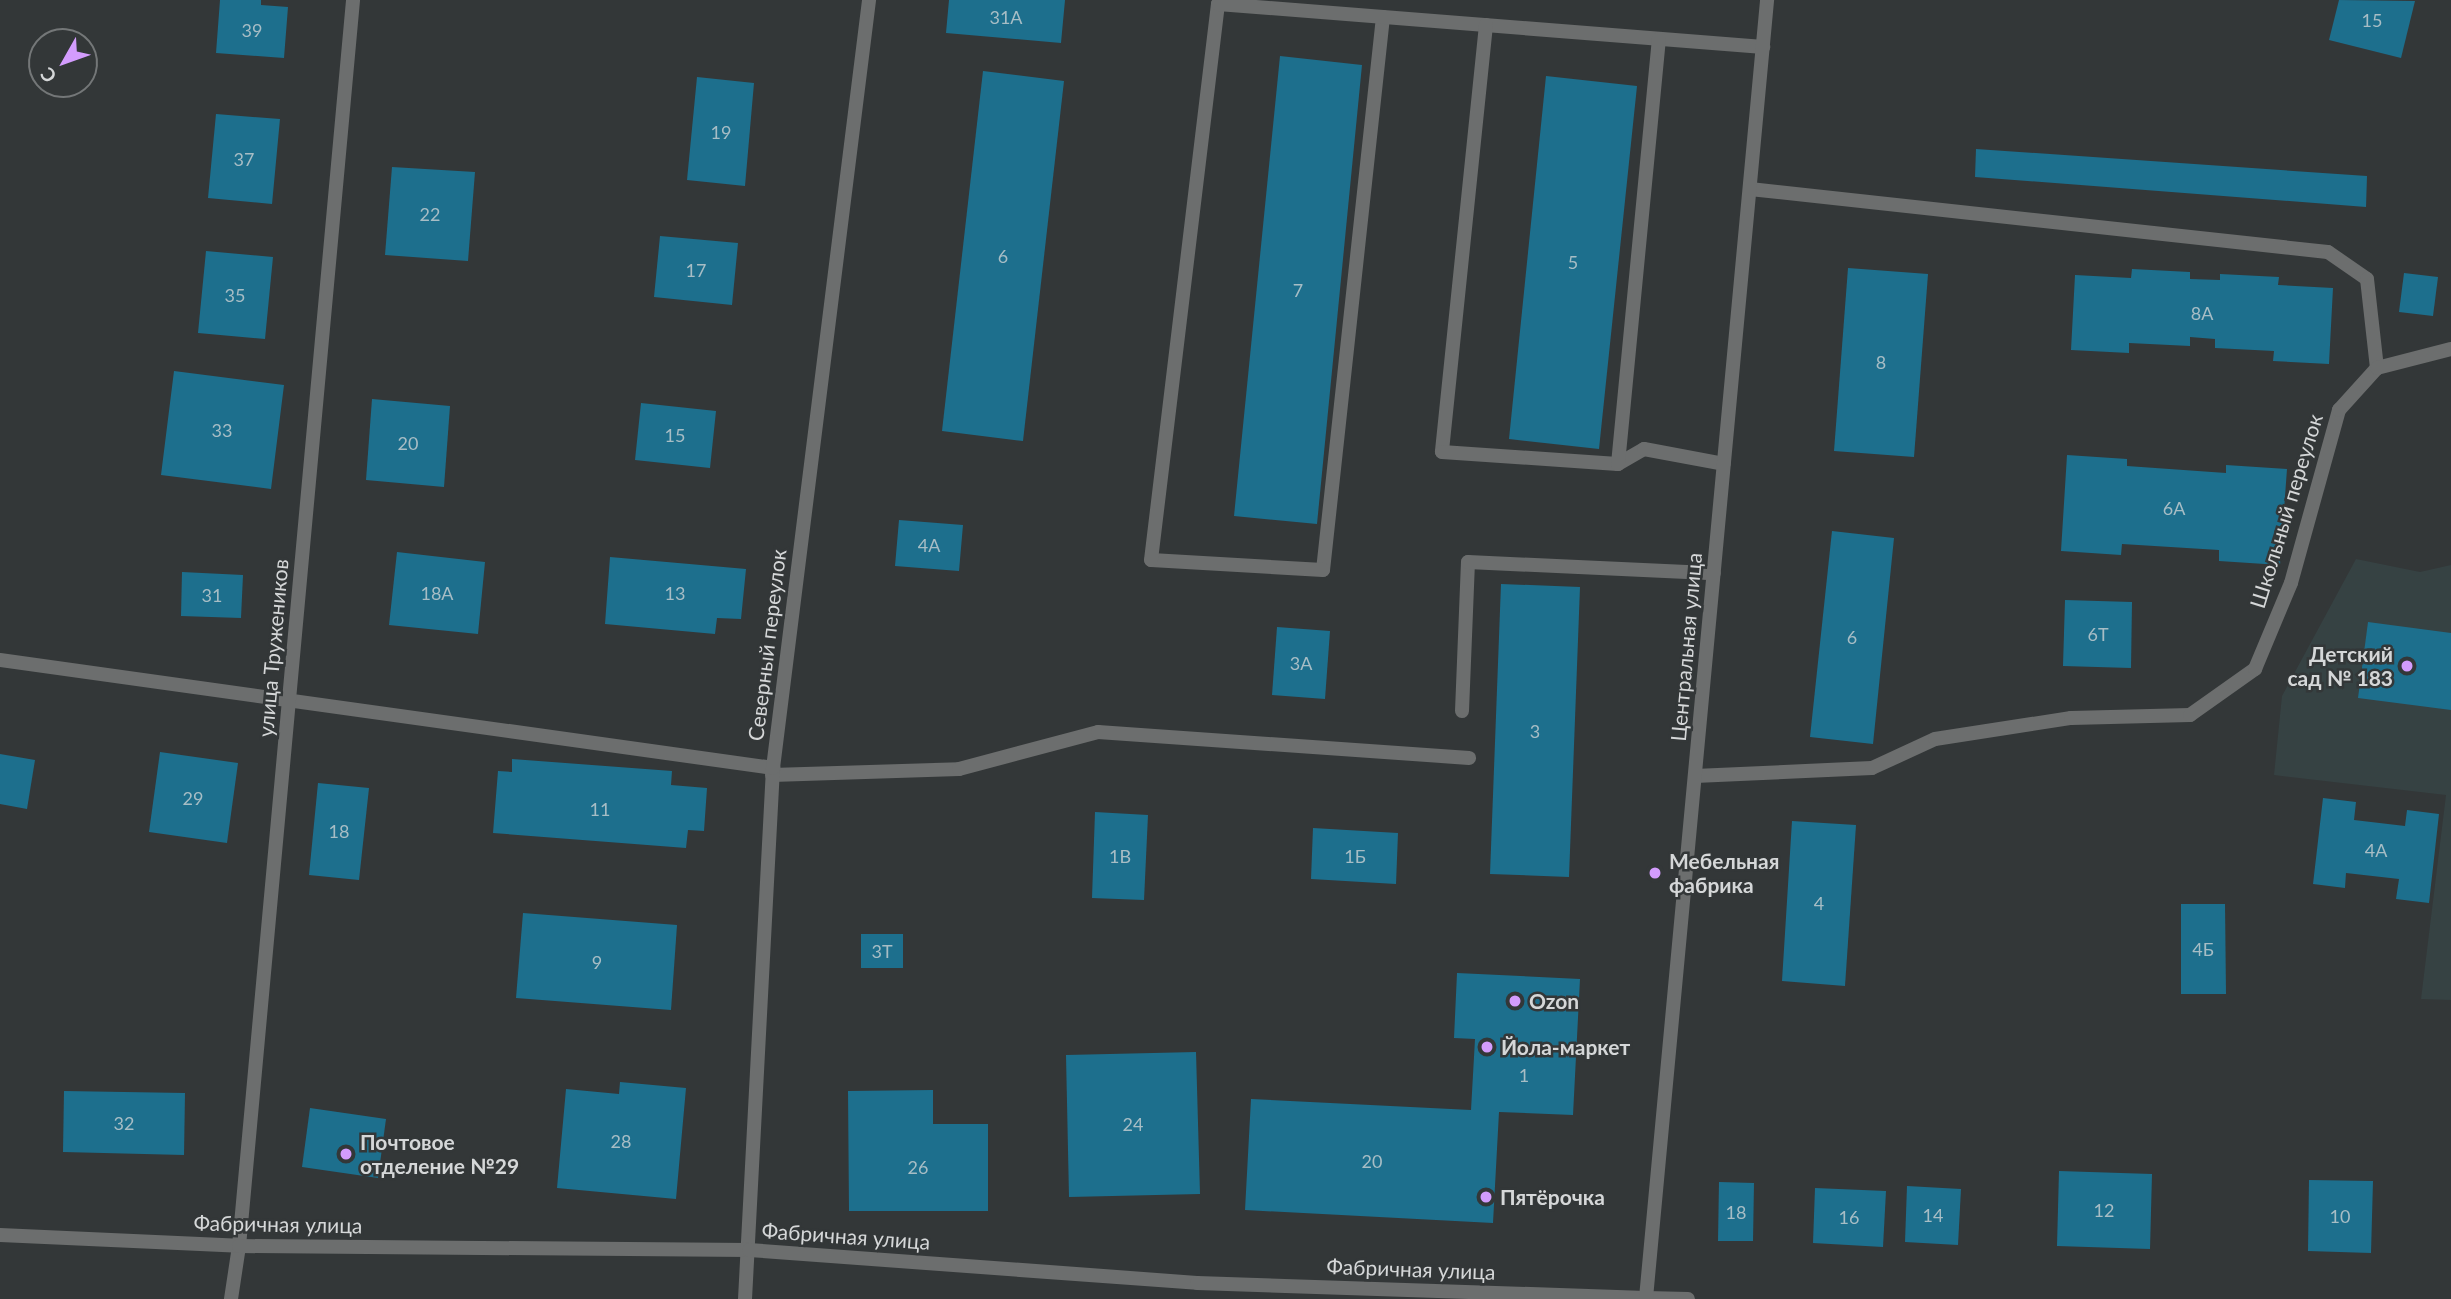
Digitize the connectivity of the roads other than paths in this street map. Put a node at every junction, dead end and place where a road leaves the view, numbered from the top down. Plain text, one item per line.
1 (353, 0) edge
2 (869, 0) edge
3 (1767, 0) edge
4 (1383, 17) junction
5 (1486, 25) junction
6 (1659, 39) junction
7 (1763, 47) junction
8 (1750, 189) junction
9 (2451, 349) edge
10 (2377, 368) junction
11 (1618, 464) junction
12 (1724, 464) junction
13 (1714, 573) junction
14 (0, 660) edge
15 (289, 699) junction
16 (1462, 711) dead end
17 (1469, 758) dead end
18 (773, 771) junction
19 (1695, 776) junction
20 (0, 1235) edge
21 (239, 1246) junction
22 (749, 1250) junction
23 (1646, 1298) edge
24 (231, 1299) edge
25 (745, 1299) edge
26 (1688, 1299) edge

1 - 15 street, улица Тружеников
2 - 18 street, Северный переулок
3 - 7 street, Центральная улица
4 - 4 street
4 - 5 street
5 - 6 street
5 - 11 street
6 - 7 street
6 - 11 street
7 - 8 street, Центральная улица
8 - 10 street
8 - 12 street, Центральная улица
9 - 10 street
10 - 19 street, Школьный переулок
11 - 12 street
12 - 13 street, Центральная улица
13 - 16 street
13 - 19 street, Центральная улица
14 - 15 street
15 - 18 street
15 - 21 street, улица Тружеников
17 - 18 street
18 - 22 street, Северный переулок
19 - 23 street, Центральная улица
20 - 21 street, Фабричная улица
21 - 22 street, Фабричная улица
21 - 24 street, улица Тружеников
22 - 23 street, Фабричная улица
22 - 25 street, Северный переулок
23 - 26 street, Фабричная улица

